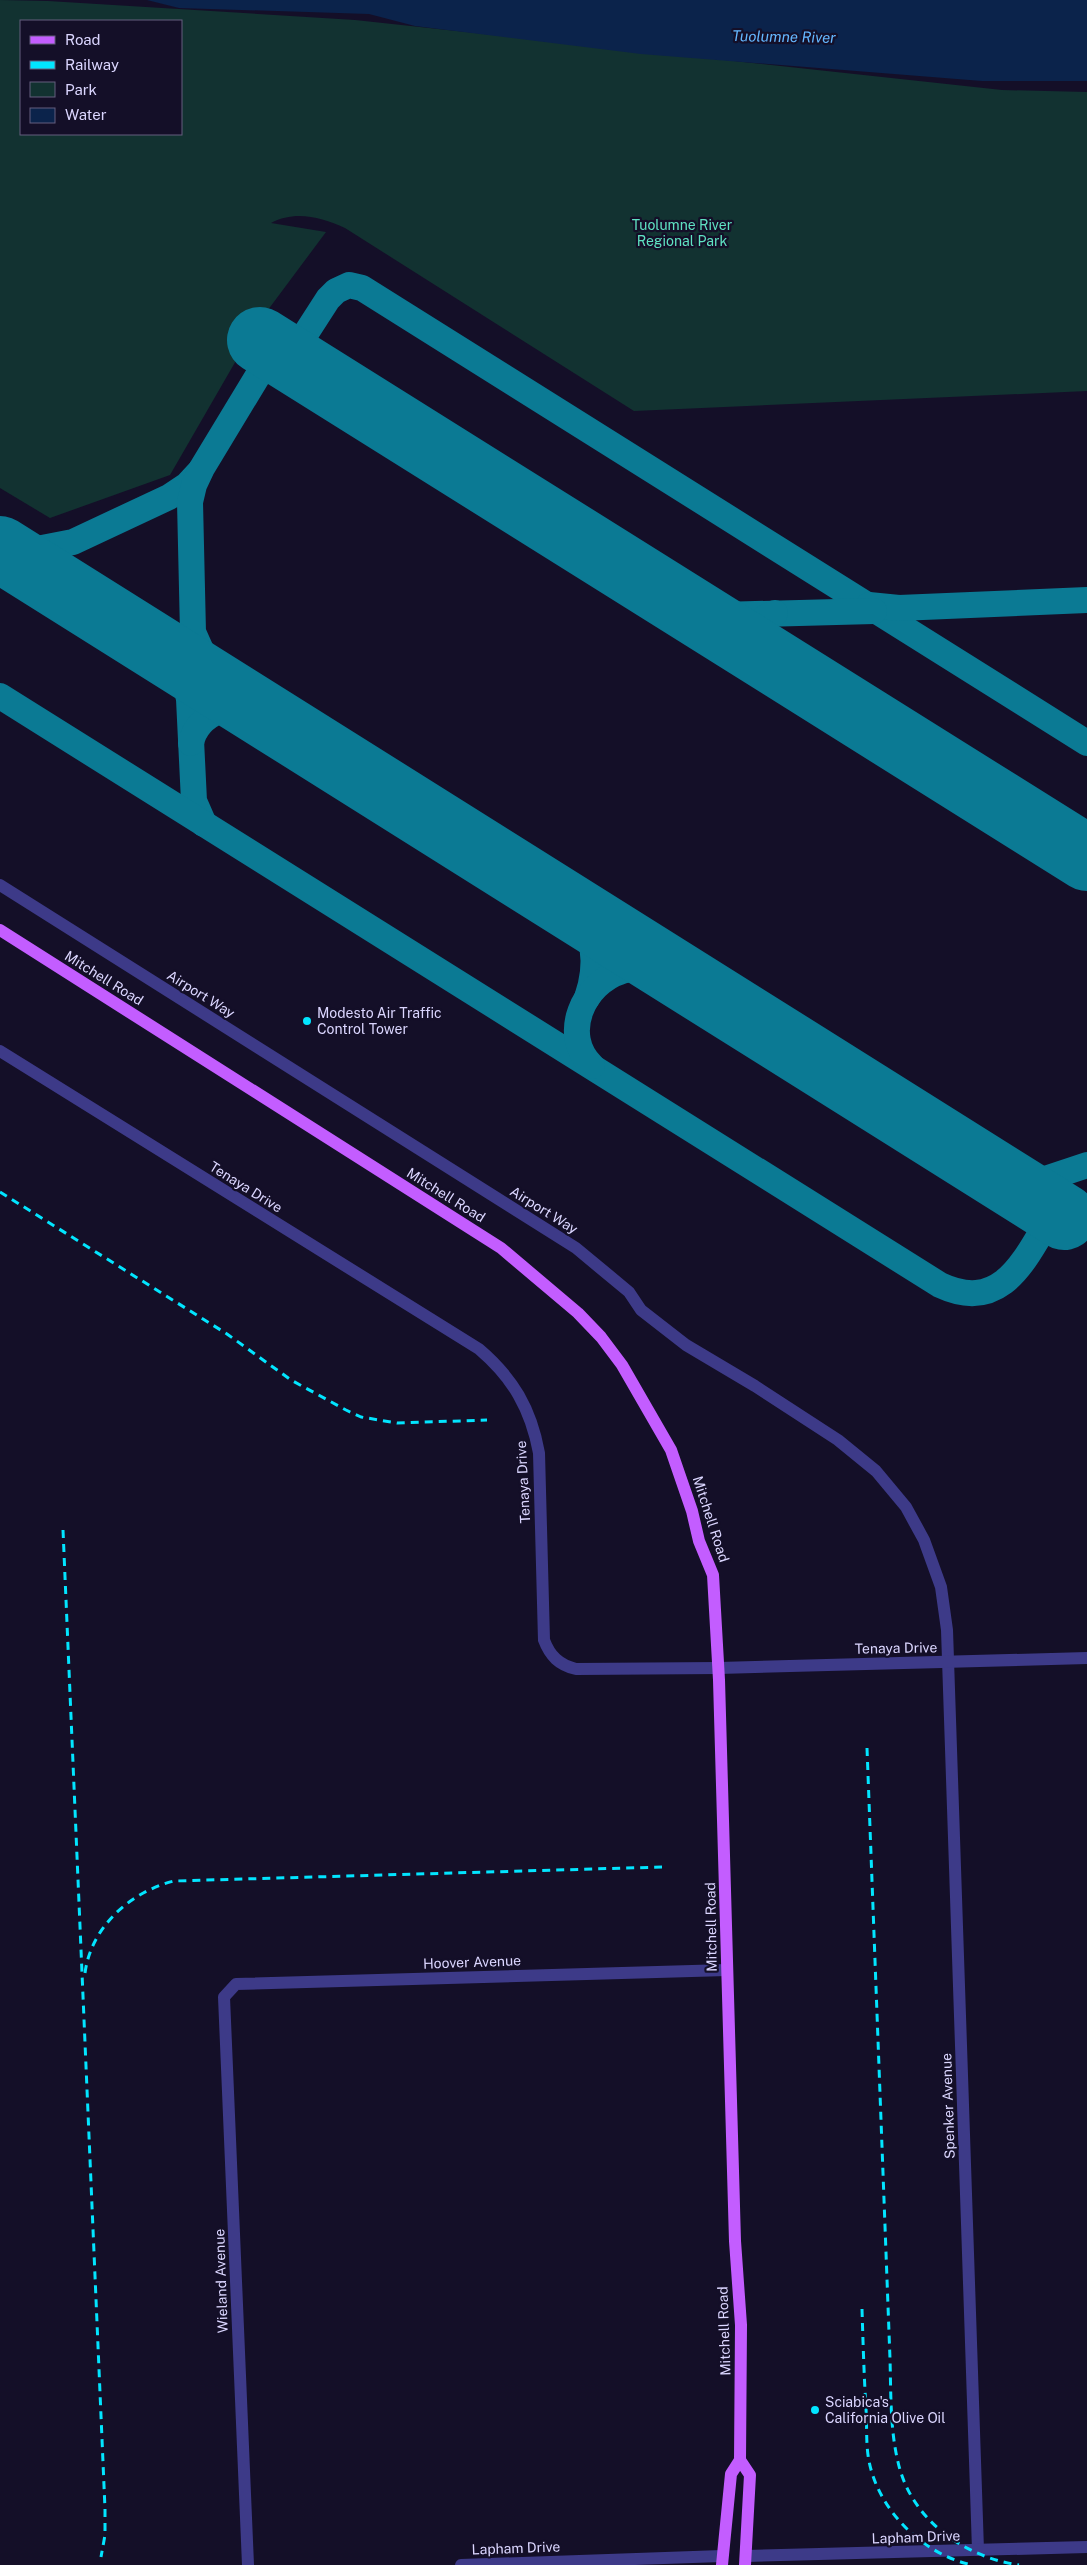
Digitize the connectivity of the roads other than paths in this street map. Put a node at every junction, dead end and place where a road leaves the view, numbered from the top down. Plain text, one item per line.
1 (0, 885) edge
2 (0, 930) edge
3 (0, 1051) edge
4 (1087, 1658) edge
5 (948, 1662) junction
6 (719, 1668) junction
7 (727, 1970) junction
8 (224, 1997) joint
9 (740, 2460) junction
10 (1087, 2547) edge
11 (978, 2550) junction
12 (722, 2560) edge
13 (746, 2560) edge
14 (248, 2565) edge
15 (461, 2565) edge

1 - 5 street, Airport Way
2 - 6 main road, Mitchell Road
3 - 6 street, Tenaya Drive
4 - 5 street, Tenaya Drive
5 - 6 street, Tenaya Drive
5 - 11 street, Spenker Avenue
6 - 7 main road, Mitchell Road
7 - 8 street, Hoover Avenue
7 - 9 main road, Mitchell Road
8 - 14 street, Wieland Avenue
9 - 12 main road, Mitchell Road
9 - 13 main road, Mitchell Road
10 - 11 street, Lapham Drive
11 - 13 street, Lapham Drive
12 - 15 street, Lapham Drive

